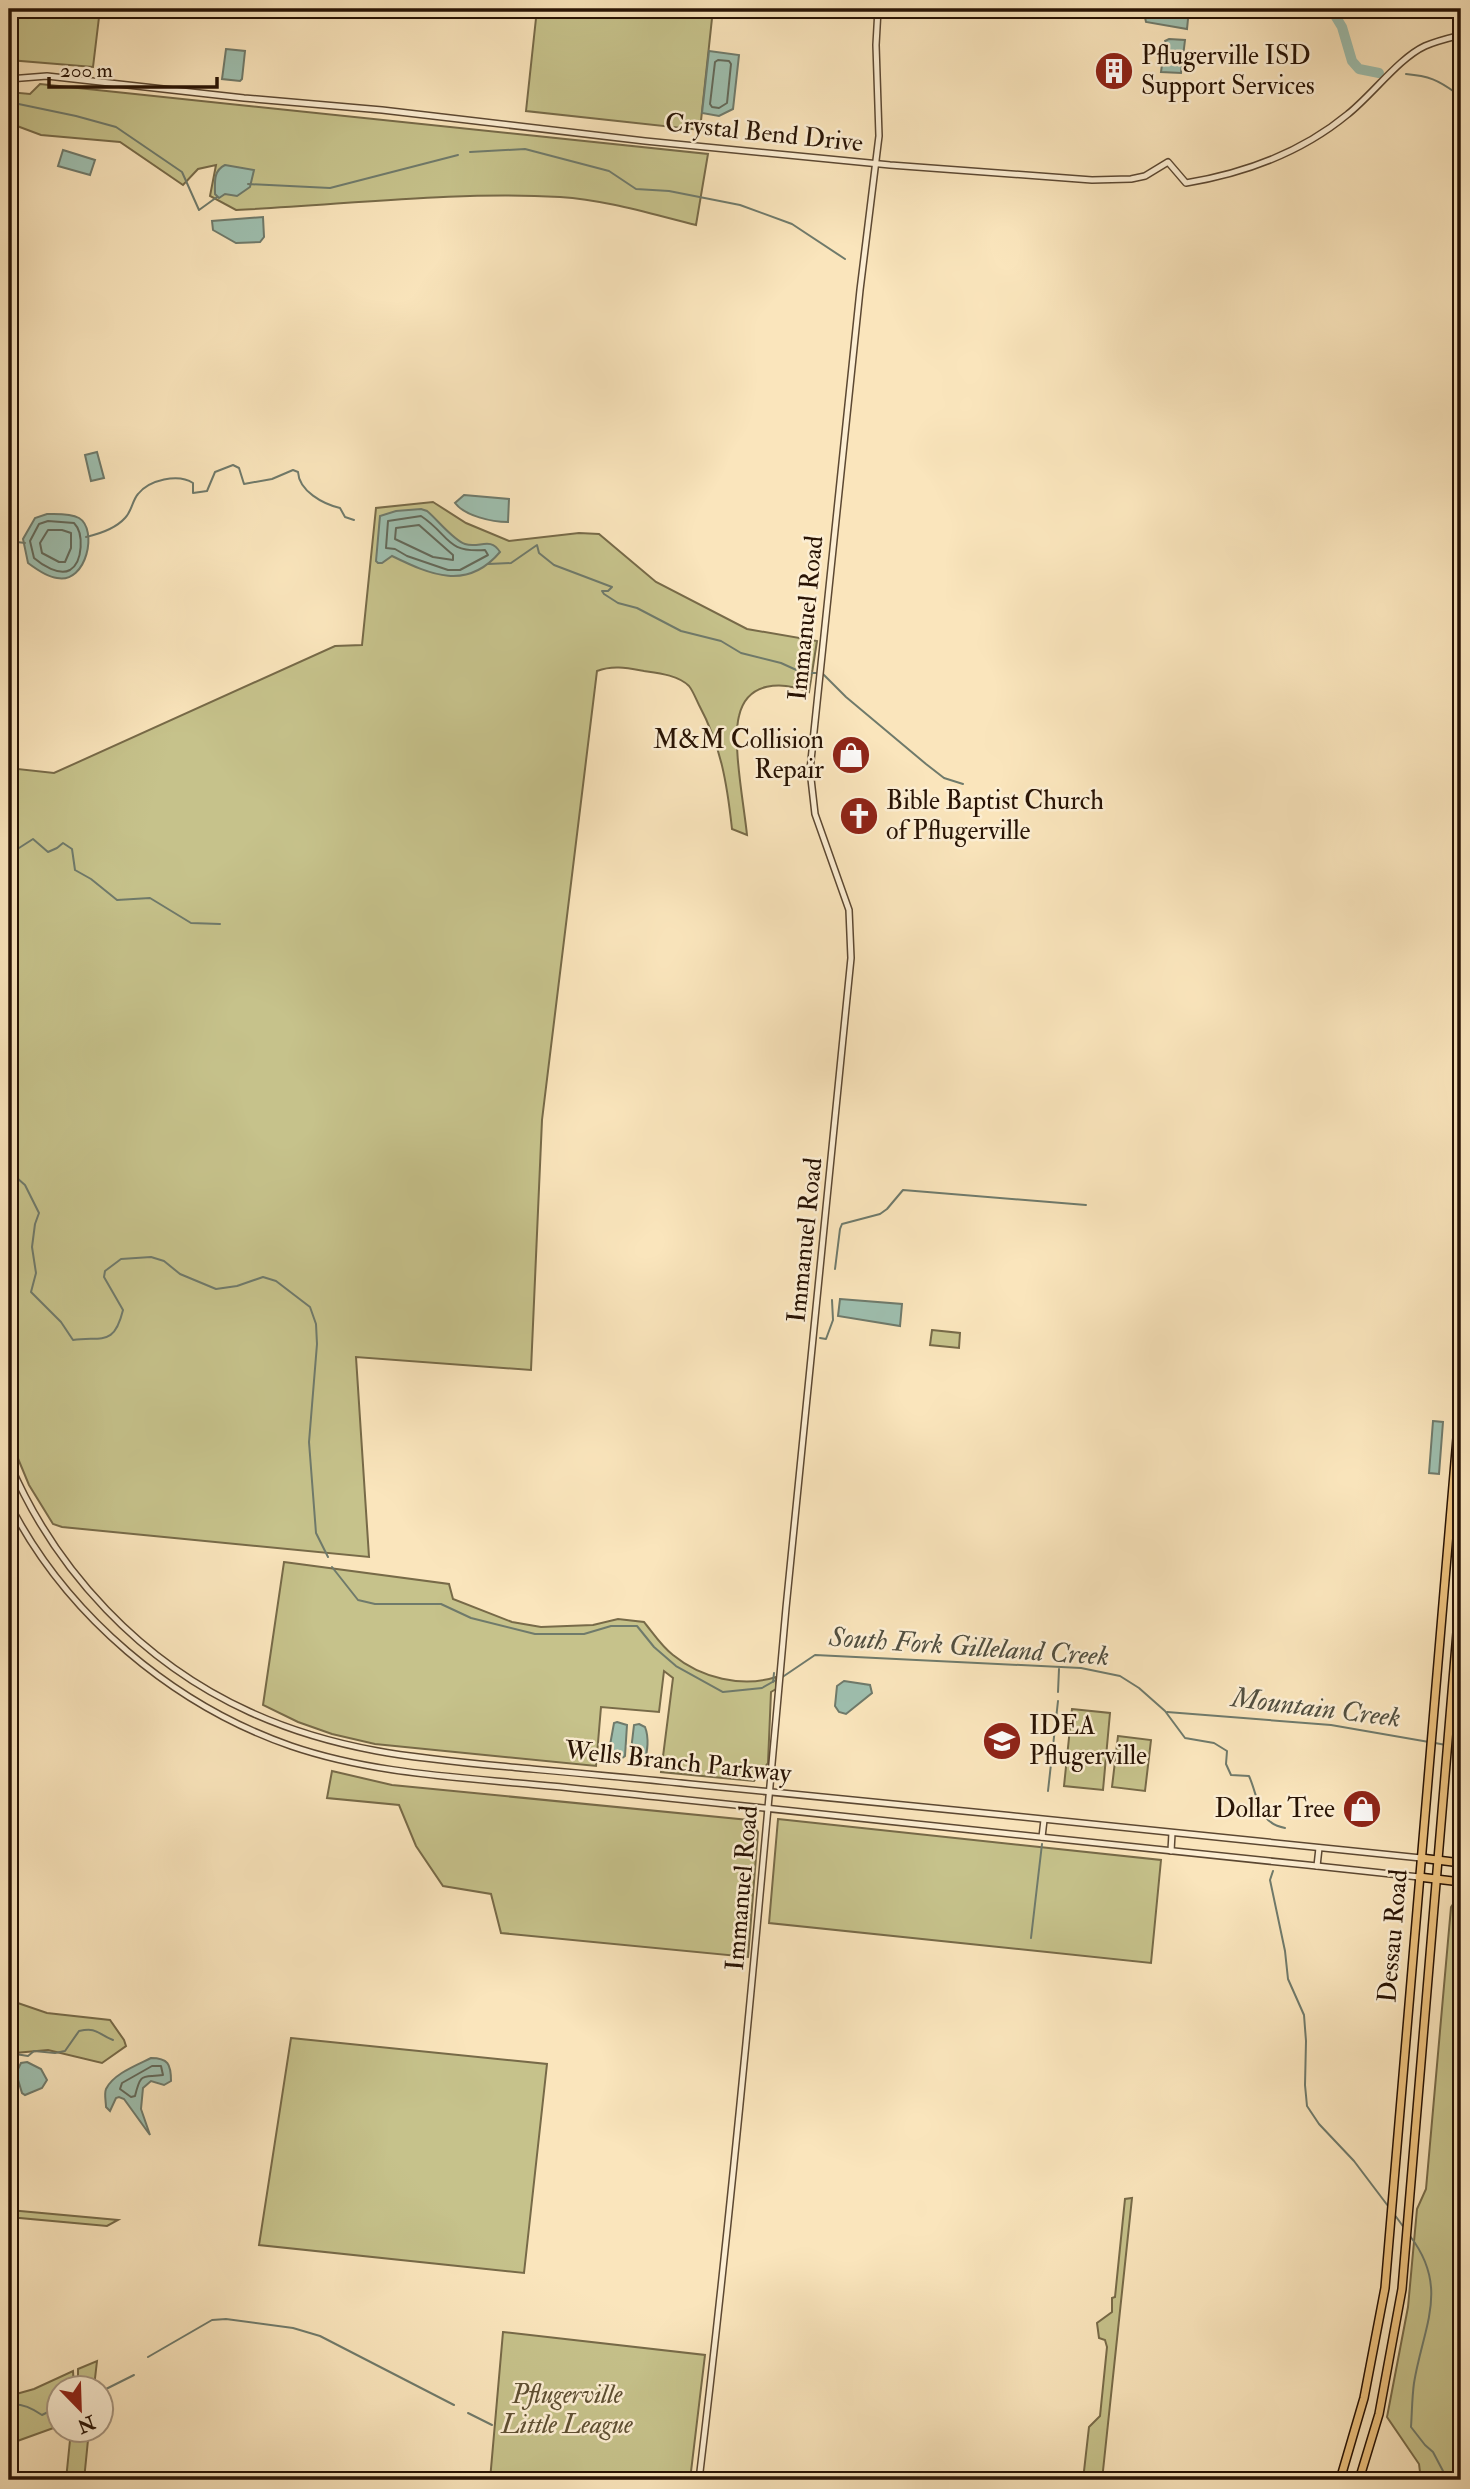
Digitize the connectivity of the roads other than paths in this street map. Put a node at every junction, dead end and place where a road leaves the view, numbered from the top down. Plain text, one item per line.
1 (878, 9) edge
2 (1461, 36) edge
3 (9, 79) edge
4 (876, 163) junction
5 (1461, 1391) edge
6 (9, 1462) edge
7 (16, 1479) junction
8 (9, 1483) edge
9 (9, 1503) edge
10 (1461, 1585) edge
11 (770, 1792) junction
12 (769, 1809) junction
13 (1044, 1820) junction
14 (1172, 1833) junction
15 (1042, 1837) junction
16 (1319, 1848) junction
17 (1171, 1851) junction
18 (1421, 1858) junction
19 (1437, 1861) junction
20 (1461, 1863) edge
21 (1317, 1866) junction
22 (1419, 1877) junction
23 (1436, 1879) junction
24 (1461, 1882) edge
25 (1385, 2288) junction
26 (1402, 2289) junction
27 (699, 2480) edge
28 (1340, 2480) edge
29 (1359, 2480) edge

1 - 4 street, Immanuel Road
2 - 4 street, Crystal Bend Drive
3 - 4 street, Crystal Bend Drive
4 - 11 street, Immanuel Road
5 - 18 main road, Dessau Road
6 - 7 street, Wells Branch Parkway
7 - 8 street
7 - 11 street, Wells Branch Parkway
9 - 12 street, Wells Branch Parkway
10 - 19 main road, Dessau Road
11 - 12 street, Immanuel Road
11 - 13 street, Wells Branch Parkway
12 - 15 street, Wells Branch Parkway
12 - 27 street, Immanuel Road
13 - 14 street, Wells Branch Parkway
13 - 15 street
14 - 16 street, Wells Branch Parkway
14 - 17 street
15 - 17 street, Wells Branch Parkway
16 - 18 street, Wells Branch Parkway
16 - 21 street
17 - 21 street, Wells Branch Parkway
18 - 19 main road, Wells Branch Parkway
18 - 22 main road, Dessau Road
19 - 20 main road, Wells Branch Parkway
19 - 23 main road, Dessau Road
21 - 22 street, Wells Branch Parkway
22 - 23 main road, Wells Branch Parkway
22 - 25 main road, Dessau Road
23 - 24 main road, Wells Branch Parkway
23 - 26 main road, Dessau Road
25 - 26 main road
25 - 28 main road, Dessau Road
26 - 29 main road, Dessau Road

